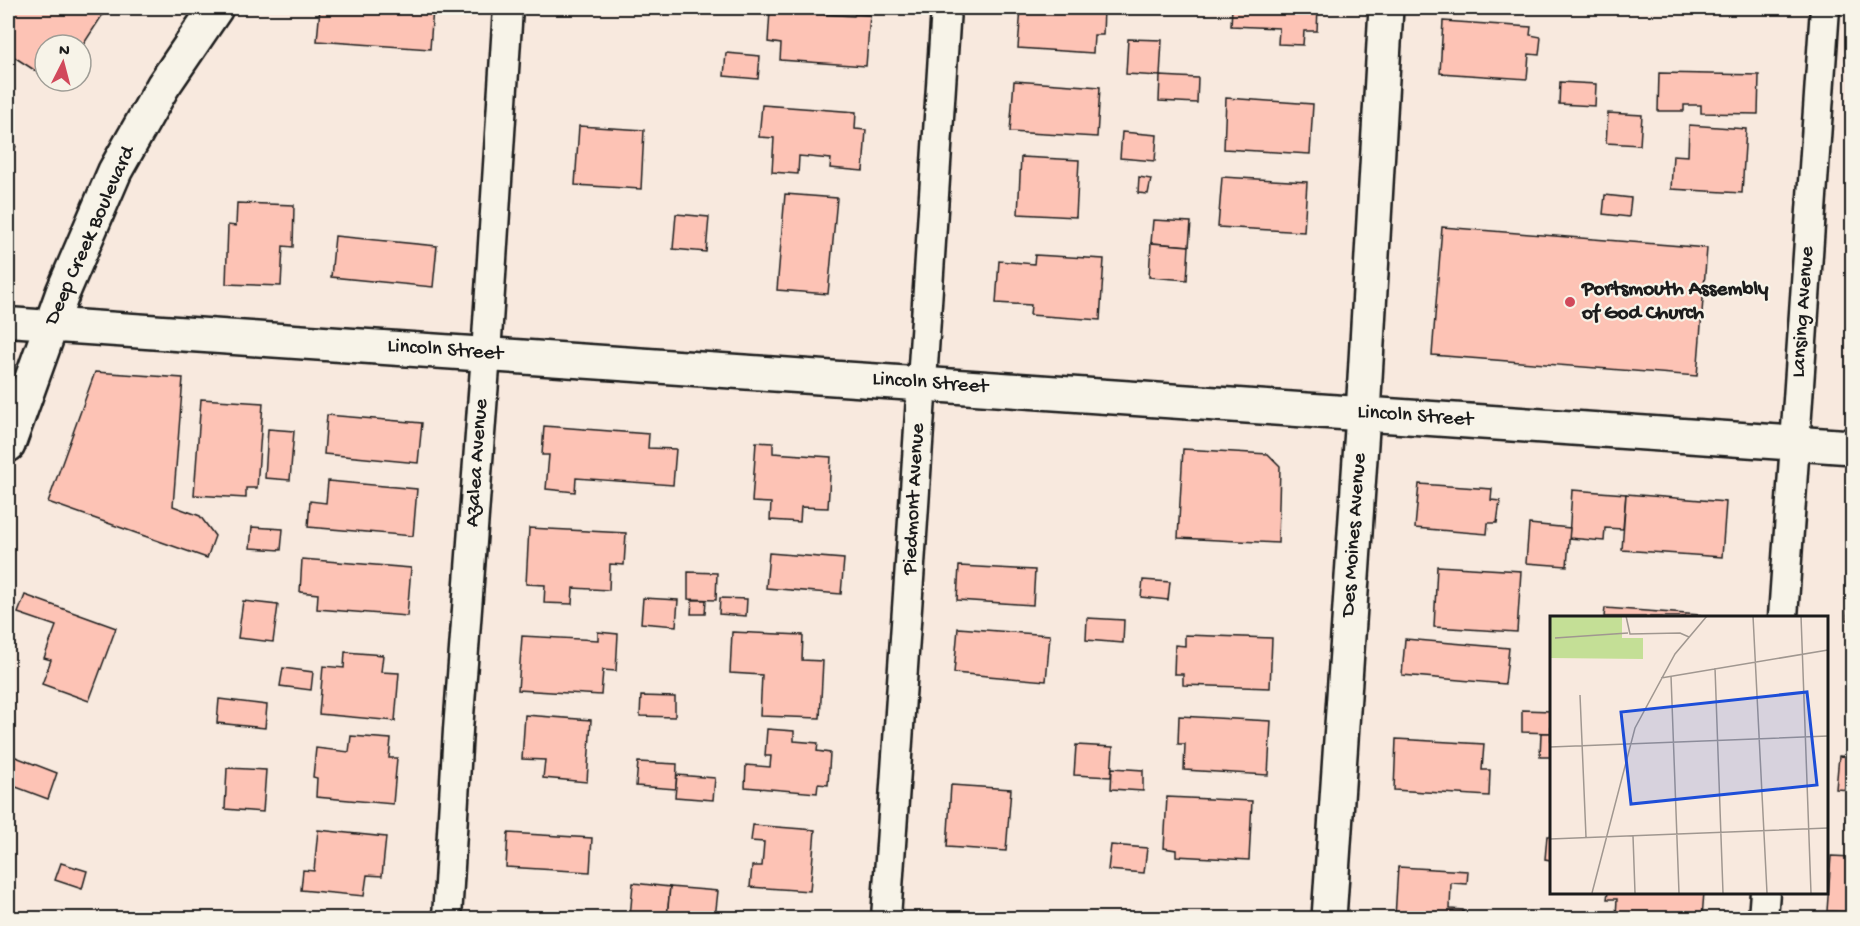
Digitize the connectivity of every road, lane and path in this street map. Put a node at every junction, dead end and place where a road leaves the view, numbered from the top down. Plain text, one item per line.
1 (216, 8) edge
2 (508, 8) edge
3 (946, 8) edge
4 (1386, 8) edge
5 (1826, 8) edge
6 (8, 322) edge
7 (51, 325) junction
8 (486, 354) junction
9 (921, 383) junction
10 (1363, 414) junction
11 (1795, 443) junction
12 (8, 445) edge
13 (1852, 447) edge
14 (1783, 616) edge
15 (1765, 893) edge
16 (447, 918) edge
17 (886, 918) edge
18 (1329, 918) edge
19 (1763, 918) edge

1 - 7 street, Deep Creek Boulevard
2 - 8 street, Azalea Avenue
3 - 9 street, Piedmont Avenue
4 - 10 street, Des Moines Avenue
5 - 11 street, Lansing Avenue
6 - 7 street, Lincoln Street
7 - 8 street, Lincoln Street
7 - 12 street, Deep Creek Boulevard
8 - 9 street, Lincoln Street
8 - 16 street, Azalea Avenue
9 - 10 street, Lincoln Street
9 - 17 street, Piedmont Avenue
10 - 11 street, Lincoln Street
10 - 18 street, Des Moines Avenue
11 - 13 street, Lincoln Street
11 - 14 street, Lansing Avenue
15 - 19 street

